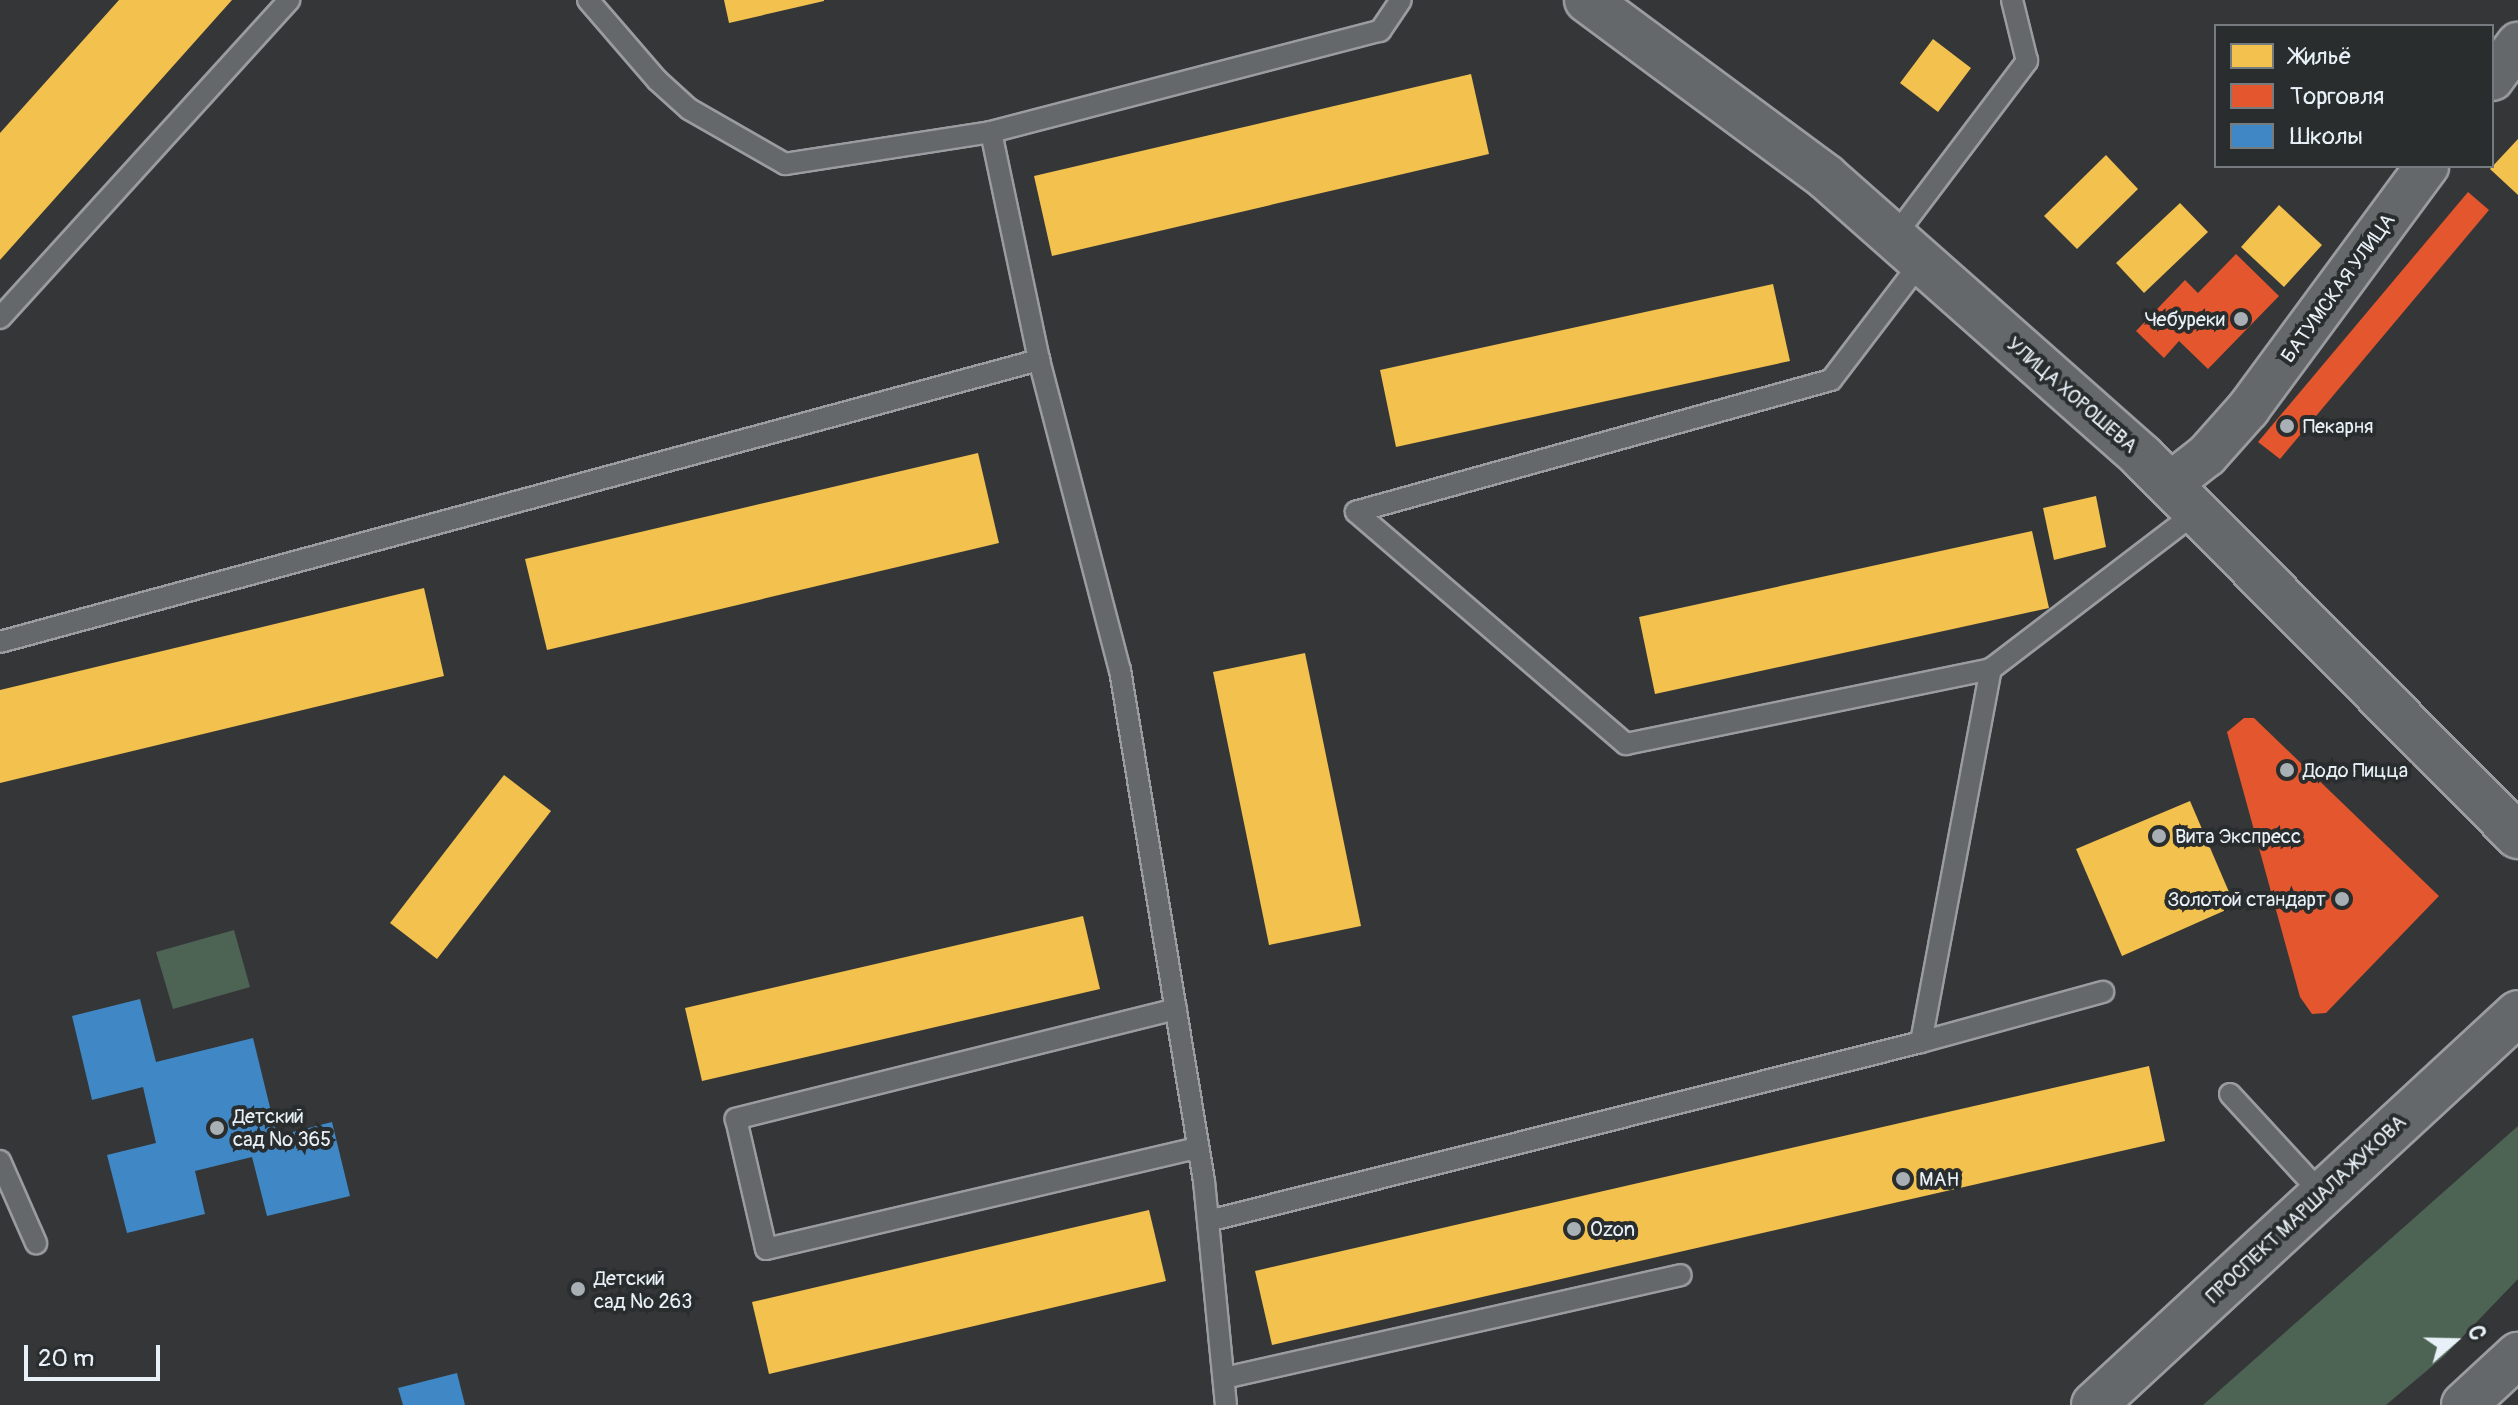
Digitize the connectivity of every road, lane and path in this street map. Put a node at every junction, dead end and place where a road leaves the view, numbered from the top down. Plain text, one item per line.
1 (289, 0) edge
2 (588, 0) edge
3 (1401, 0) edge
4 (1587, 0) edge
5 (2012, 0) edge
6 (2518, 44) edge
7 (2494, 76) edge
8 (991, 132) junction
9 (2426, 168) edge
10 (1908, 250) junction
11 (0, 318) edge
12 (1039, 360) junction
13 (2142, 457) junction
14 (2198, 511) junction
15 (0, 642) edge
16 (1991, 669) junction
17 (2518, 836) edge
18 (2103, 992) dead end
19 (1176, 1009) junction
20 (2518, 1013) edge
21 (1921, 1042) junction
22 (2230, 1094) dead end
23 (1198, 1148) junction
24 (0, 1161) edge
25 (2322, 1194) junction
26 (1208, 1221) junction
27 (36, 1243) dead end
28 (1681, 1275) dead end
29 (2518, 1355) edge
30 (1224, 1378) junction
31 (1226, 1405) edge
32 (2094, 1405) edge
33 (2464, 1405) edge

1 - 11 lane
2 - 8 lane
3 - 8 lane
4 - 10 main road, УЛИЦА ХОРОШЕВА
5 - 10 lane
6 - 7 street
8 - 12 lane
9 - 13 street, БАТУМСКАЯ УЛИЦА
10 - 13 main road, УЛИЦА ХОРОШЕВА
10 - 16 lane
12 - 15 lane
12 - 19 lane
13 - 14 main road, УЛИЦА ХОРОШЕВА
14 - 16 lane
14 - 17 main road, УЛИЦА ХОРОШЕВА
16 - 21 lane
18 - 21 lane
19 - 23 lane
19 - 23 lane
20 - 25 main road, ПРОСПЕКТ МАРШАЛА ЖУКОВА
21 - 26 lane
22 - 25 lane
23 - 26 lane
24 - 27 lane
25 - 32 main road, ПРОСПЕКТ МАРШАЛА ЖУКОВА
26 - 30 lane
28 - 30 lane
29 - 33 main road
30 - 31 lane

